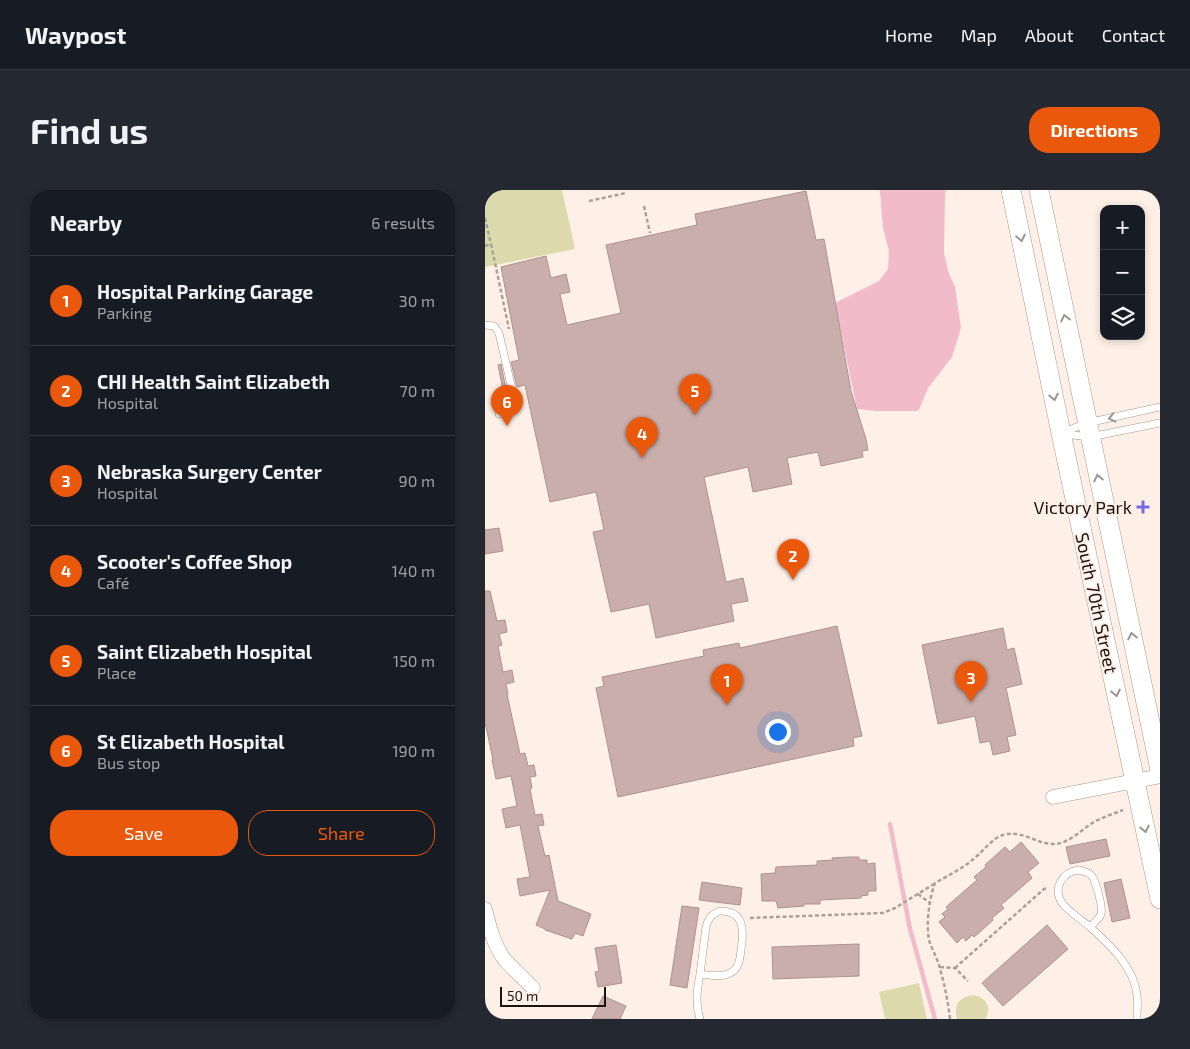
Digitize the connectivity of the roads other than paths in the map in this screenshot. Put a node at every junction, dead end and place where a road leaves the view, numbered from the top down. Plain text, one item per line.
1 (1011, 190) edge
2 (1039, 190) edge
3 (485, 326) edge
4 (1160, 407) edge
5 (499, 414) dead end
6 (1160, 424) edge
7 (1088, 430) junction
8 (1061, 433) junction
9 (1160, 770) edge
10 (1160, 776) edge
11 (1135, 781) junction
12 (1053, 797) dead end
13 (1160, 899) edge
14 (485, 909) edge
15 (1090, 927) junction
16 (699, 974) junction
17 (533, 988) dead end
18 (700, 1019) edge
19 (1137, 1019) edge

1 -> 8 main road, South 70th Street
7 -> 2 main road, South 70th Street
3 - 5 lane
4 -> 7 lane
6 - 7 lane
7 - 8 lane
7 - 8 lane
9 -> 7 main road, South 70th Street
8 -> 11 main road, South 70th Street
10 - 11 street
11 - 12 street
11 -> 13 main road, South 70th Street
14 - 17 street
15 - 15 lane
15 - 19 lane
16 - 16 lane
16 - 18 lane

